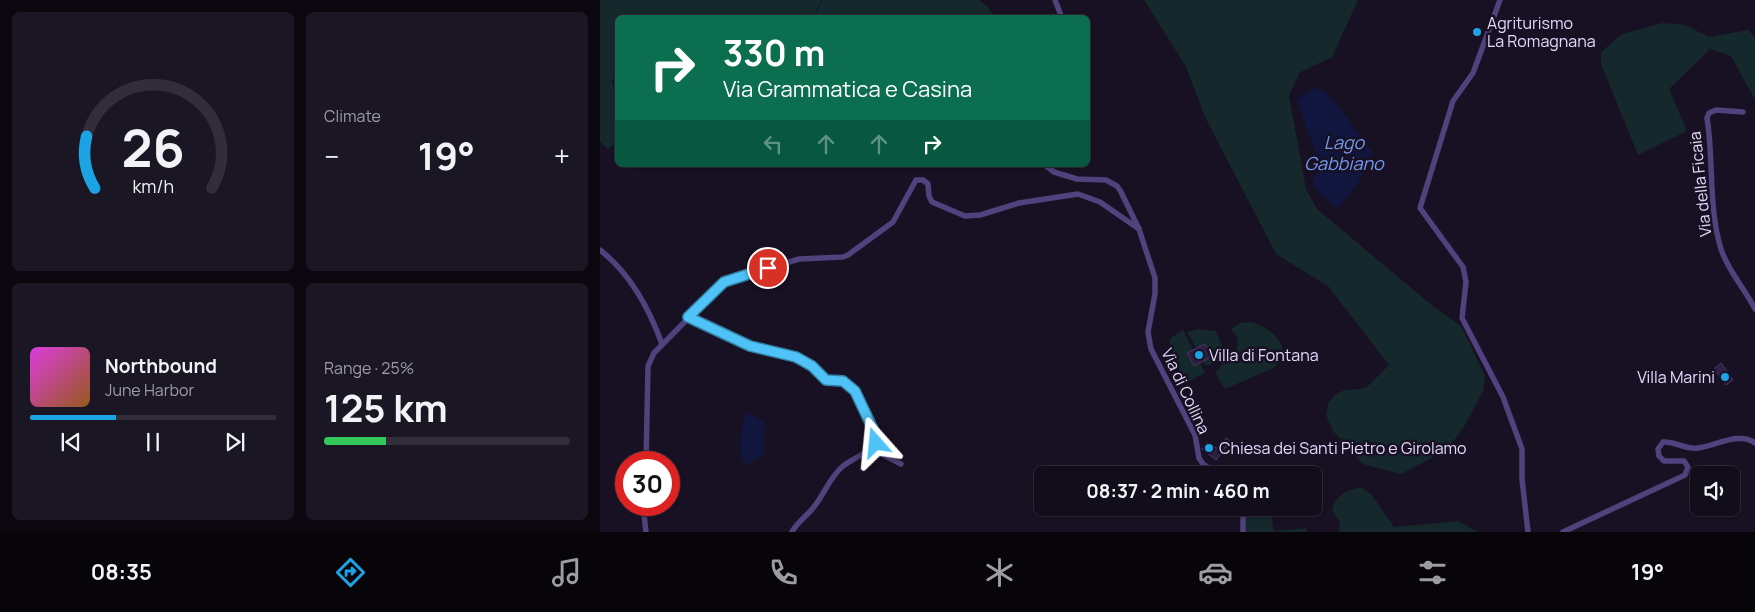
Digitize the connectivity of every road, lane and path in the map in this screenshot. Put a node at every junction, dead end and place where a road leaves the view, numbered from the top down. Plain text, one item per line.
1 (1055, 0) edge
2 (1500, 0) edge
3 (1061, 15) edge
4 (1743, 112) dead end
5 (1046, 167) edge
6 (1139, 229) junction
7 (600, 250) edge
8 (1755, 309) edge
9 (688, 317) junction
10 (662, 344) junction
11 (1755, 443) edge
12 (872, 449) junction
13 (646, 451) edge
14 (902, 464) dead end
15 (1206, 466) edge
16 (644, 516) edge
17 (1243, 516) edge
18 (646, 532) edge
19 (792, 532) edge
20 (1242, 532) edge
21 (1528, 532) edge
22 (1562, 532) edge

1 - 3 street
2 - 21 street
4 - 8 street, Via della Ficaia
5 - 6 street, Via di Collina
6 - 9 street
6 - 15 street, Via di Collina
7 - 10 street
9 - 10 street
9 - 12 street
10 - 13 street
11 - 22 street
12 - 14 street
12 - 19 street
16 - 18 street
17 - 20 street

